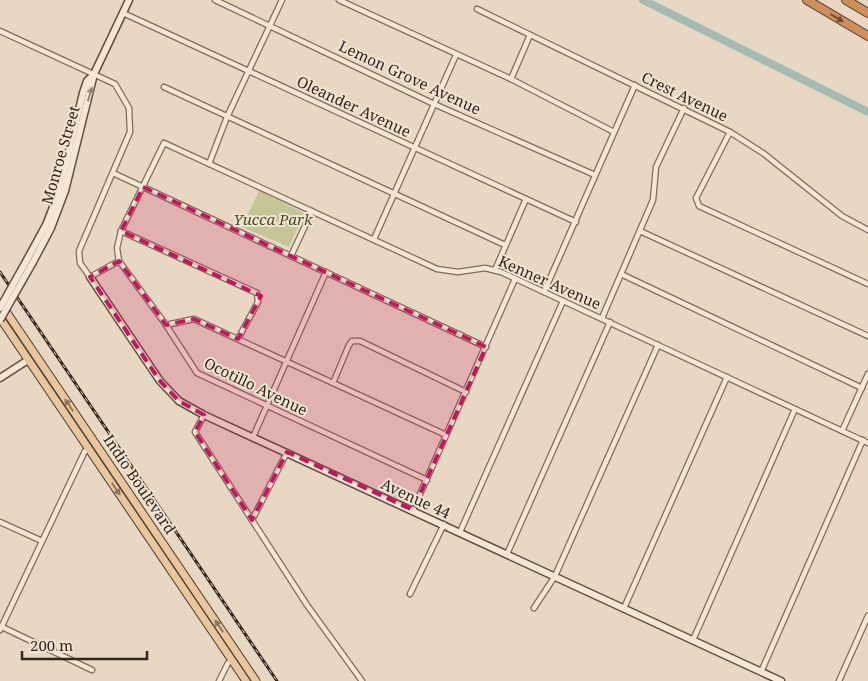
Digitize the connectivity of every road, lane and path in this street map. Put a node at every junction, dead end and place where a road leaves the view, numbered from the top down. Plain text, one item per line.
1 (129, 0) edge
2 (215, 0) edge
3 (282, 0) edge
4 (339, 0) edge
5 (807, 0) edge
6 (846, 0) edge
7 (477, 9) dead end
8 (123, 12) junction
9 (868, 13) edge
10 (270, 25) junction
11 (0, 31) edge
12 (530, 35) junction
13 (868, 36) edge
14 (456, 55) junction
15 (248, 71) junction
16 (94, 74) junction
17 (511, 79) junction
18 (635, 85) junction
19 (164, 87) dead end
20 (434, 104) junction
21 (684, 108) junction
22 (227, 117) junction
23 (614, 132) junction
24 (730, 132) junction
25 (415, 148) junction
26 (210, 164) junction
27 (113, 173) junction
28 (595, 175) junction
29 (143, 187) junction
30 (394, 193) junction
31 (526, 199) junction
32 (312, 211) junction
33 (576, 222) junction
34 (868, 230) edge
35 (640, 231) junction
36 (121, 232) junction
37 (374, 239) junction
38 (505, 244) junction
39 (291, 256) junction
40 (31, 260) junction
41 (119, 262) junction
42 (495, 270) junction
43 (326, 272) junction
44 (621, 274) junction
45 (90, 277) junction
46 (515, 278) junction
47 (868, 284) edge
48 (544, 292) junction
49 (563, 301) junction
50 (0, 302) edge
51 (0, 308) edge
52 (602, 318) junction
53 (1, 320) edge
54 (610, 322) junction
55 (166, 325) junction
56 (868, 336) edge
57 (238, 339) junction
58 (29, 345) junction
59 (658, 345) junction
60 (486, 346) junction
61 (28, 360) junction
62 (287, 362) junction
63 (868, 374) edge
64 (727, 377) junction
65 (0, 378) edge
66 (333, 383) junction
67 (862, 388) junction
68 (60, 391) junction
69 (466, 392) junction
70 (268, 406) junction
71 (795, 409) junction
72 (204, 415) junction
73 (842, 431) junction
74 (88, 432) junction
75 (446, 434) junction
76 (253, 436) junction
77 (863, 440) junction
78 (868, 443) edge
79 (88, 449) junction
80 (287, 452) junction
81 (119, 478) junction
82 (427, 480) junction
83 (414, 510) junction
84 (252, 520) junction
85 (0, 522) edge
86 (444, 524) junction
87 (460, 532) junction
88 (42, 541) junction
89 (507, 554) junction
90 (555, 576) junction
91 (410, 594) dead end
92 (534, 608) dead end
93 (624, 608) junction
94 (868, 616) edge
95 (1, 629) edge
96 (693, 640) junction
97 (233, 646) junction
98 (232, 660) junction
99 (92, 670) dead end
100 (761, 672) junction
101 (219, 681) edge
102 (246, 681) edge
103 (252, 681) edge
104 (256, 681) edge
105 (362, 681) edge
106 (781, 681) edge
107 (839, 681) edge

1 - 8 street, Monroe Street
2 - 10 street, Lemon Grove Avenue
3 - 10 street
4 - 14 street
5 -> 13 highway
6 - 9 highway
7 - 12 street, Crest Avenue
8 - 15 street, Oleander Avenue
8 - 16 street, Monroe Street
10 - 15 street
10 - 20 street, Lemon Grove Avenue
11 - 16 street
12 - 17 street
12 - 18 street, Crest Avenue
14 - 17 street
14 - 20 street
15 - 22 street
15 - 25 street, Oleander Avenue
16 - 27 street
16 - 40 street, Monroe Street
17 - 23 street
18 - 21 street, Crest Avenue
18 - 23 street
19 - 22 street
20 - 25 street
20 - 28 street, Lemon Grove Avenue
21 - 24 street, Crest Avenue
21 - 35 street
22 - 26 street
22 - 30 street
23 - 28 street
24 - 34 street, Crest Avenue
24 - 47 street
25 - 30 street
25 - 31 street, Oleander Avenue
26 - 29 street, Kenner Avenue
26 - 32 street, Kenner Avenue
27 - 29 street
27 - 45 street
28 - 33 street
29 - 36 street
29 - 39 street
30 - 37 street
30 - 38 street
31 - 33 street, Oleander Avenue
31 - 38 street
32 - 37 street, Kenner Avenue
32 - 39 street
33 - 48 street
35 - 44 street
35 - 56 street
36 - 41 street
36 - 57 street
37 - 42 street, Kenner Avenue
38 - 42 street
39 - 43 street
40 - 51 street, Monroe Street, bridge
40 - 53 street, Monroe Street, bridge
41 - 45 street
41 - 55 street, Ocotillo Avenue
42 - 46 street, Kenner Avenue
43 - 60 street
43 - 62 street
44 - 52 street
44 - 67 street
45 - 72 street, Avenue 44
46 - 48 street, Kenner Avenue
46 - 60 street
48 - 49 street, Kenner Avenue
49 - 52 street, Kenner Avenue
49 - 87 street
50 - 58 main road, Indio Boulevard
52 - 54 street, Kenner Avenue
53 - 58 main road
53 - 61 main road, Indio Boulevard
54 - 59 street, Kenner Avenue
54 - 89 street
55 - 57 street
55 - 70 street, Ocotillo Avenue
57 - 62 street
58 - 61 main road
58 - 68 main road, Indio Boulevard
59 - 64 street, Kenner Avenue
59 - 90 street
60 - 69 street
61 - 65 street
61 - 68 main road
61 - 79 main road, Indio Boulevard
62 - 66 street
62 - 70 street
63 - 67 street
64 - 71 street, Kenner Avenue
64 - 93 street
66 - 69 street
66 - 75 street
67 - 73 street
74 -> 68 main road, Indio Boulevard
69 - 75 street
70 - 76 street
70 - 82 street, Ocotillo Avenue
71 - 73 street, Kenner Avenue
71 - 96 street
72 - 76 street, Avenue 44
72 - 84 street
73 - 77 street, Kenner Avenue
74 - 79 main road
74 - 81 main road, Indio Boulevard
75 - 82 street
76 - 80 street, Avenue 44
77 - 78 street, Kenner Avenue
77 - 100 street
79 - 81 main road
79 - 88 street
79 -> 98 main road, Indio Boulevard
80 - 83 street, Avenue 44
80 - 84 street
97 -> 81 main road, Indio Boulevard
82 - 83 street
83 - 86 street, Avenue 44
84 - 105 street
85 - 88 street
86 - 87 street, Avenue 44
86 - 91 street
87 - 89 street, Avenue 44
88 - 95 street
89 - 90 street, Avenue 44
90 - 92 street
90 - 93 street, Avenue 44
93 - 96 street, Avenue 44
94 - 107 street
95 - 99 street
96 - 100 street, Avenue 44
97 - 98 main road
97 - 104 main road, Indio Boulevard
98 - 101 street
98 - 102 main road, Indio Boulevard
98 - 103 main road
100 - 106 street, Avenue 44

